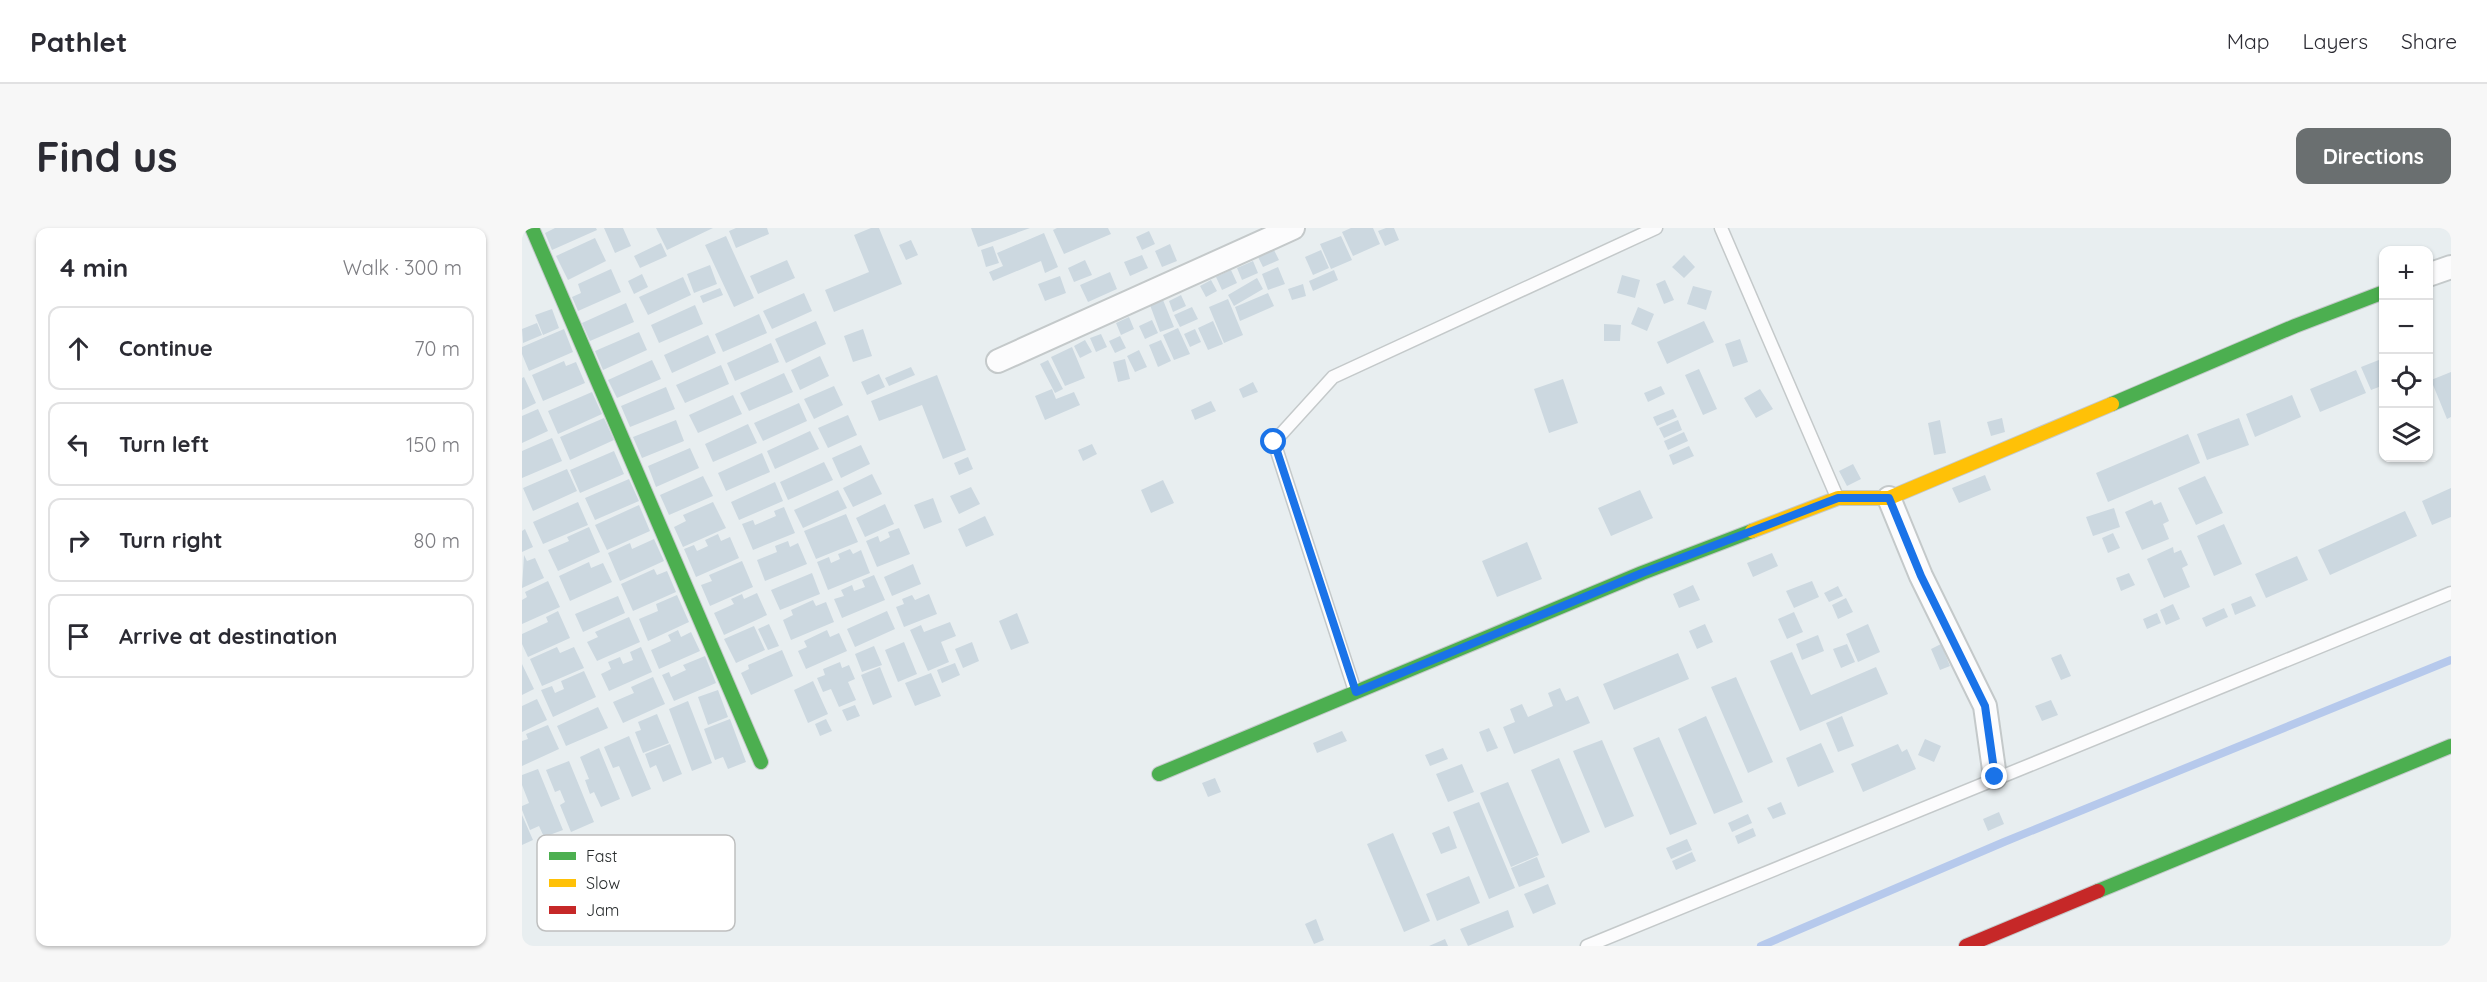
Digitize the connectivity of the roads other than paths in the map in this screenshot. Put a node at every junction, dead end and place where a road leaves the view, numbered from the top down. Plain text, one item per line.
1 (532, 228) edge
2 (1293, 228) edge
3 (1656, 228) edge
4 (1721, 228) edge
5 (2451, 267) edge
6 (2433, 273) edge
7 (2379, 294) edge
8 (998, 360) dead end
9 (1838, 498) junction
10 (1889, 498) junction
11 (2451, 592) edge
12 (1356, 692) junction
13 (2451, 746) edge
14 (761, 762) dead end
15 (1159, 774) dead end
16 (1995, 777) junction
17 (1587, 946) edge
18 (1966, 946) edge

1 - 14 street
2 - 8 street
3 - 12 lane
4 - 9 lane
5 - 6 street
7 - 10 street
9 - 10 street
9 - 12 street
10 - 16 street
11 - 16 lane
12 - 15 street
13 - 18 street
16 - 17 lane

